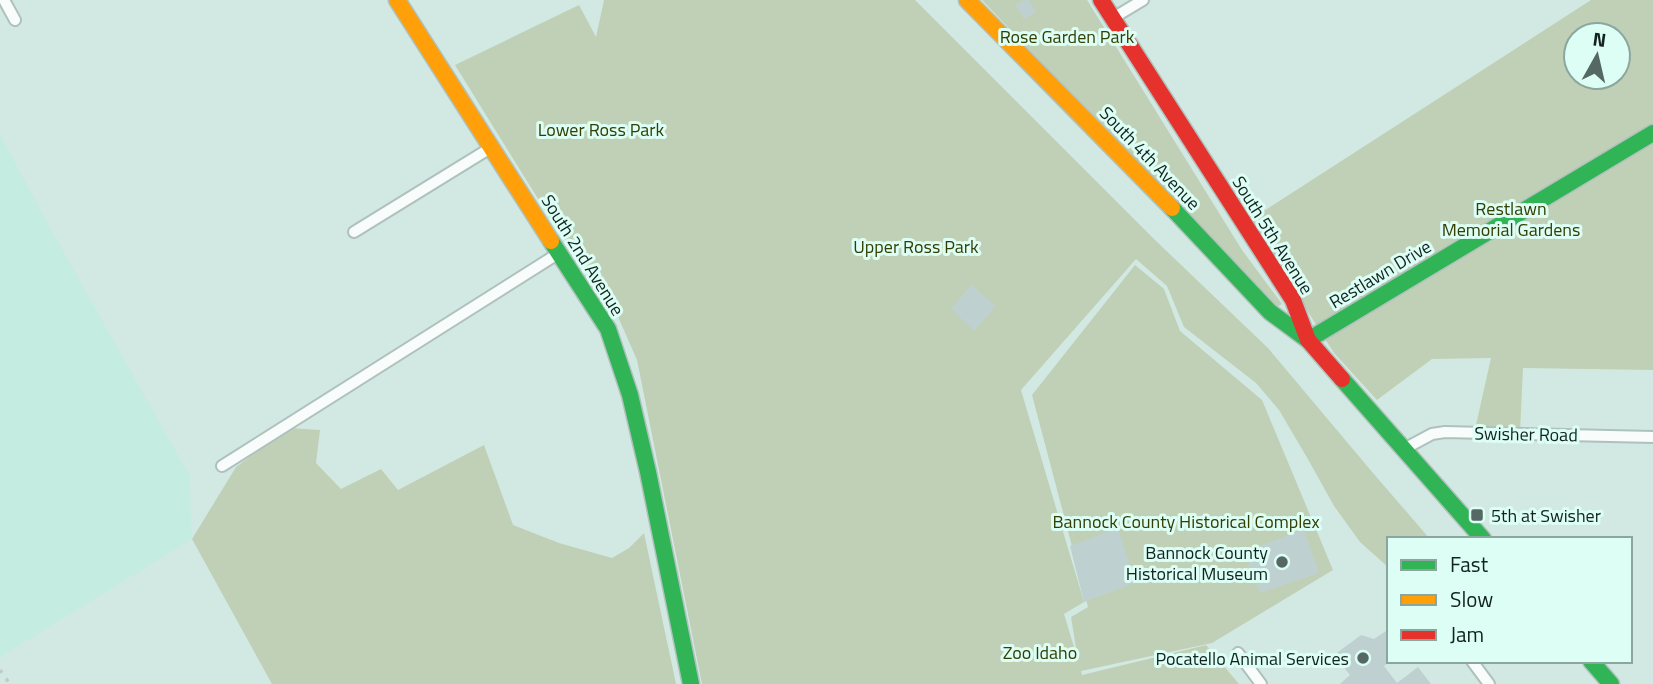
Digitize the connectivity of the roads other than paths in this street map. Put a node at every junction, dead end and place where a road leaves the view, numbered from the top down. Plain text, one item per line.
1 (4, 0) edge
2 (397, 0) edge
3 (967, 0) edge
4 (1101, 0) edge
5 (1143, 0) edge
6 (1113, 18) junction
7 (15, 20) dead end
8 (1653, 133) edge
9 (492, 147) junction
10 (354, 232) dead end
11 (559, 253) junction
12 (1308, 340) junction
13 (1653, 437) edge
14 (1404, 449) junction
15 (222, 466) dead end
16 (1481, 537) edge
17 (1238, 653) dead end
18 (1473, 663) edge
19 (1593, 663) edge
20 (691, 684) edge
21 (1261, 684) edge
22 (1489, 684) edge
23 (1611, 684) edge

1 - 7 street
2 - 9 main road, South 2nd Avenue
3 - 12 main road, South 4th Avenue
4 - 6 main road, South 5th Avenue
5 - 6 street
6 - 12 main road, South 5th Avenue
8 - 12 main road, Restlawn Drive
9 - 10 street
9 - 11 main road, South 2nd Avenue
11 - 15 street
11 - 20 main road, South 2nd Avenue
12 - 14 main road, South 5th Avenue
13 - 14 street, Swisher Road
14 - 16 main road, South 5th Avenue
17 - 21 street
18 - 22 street
19 - 23 main road

